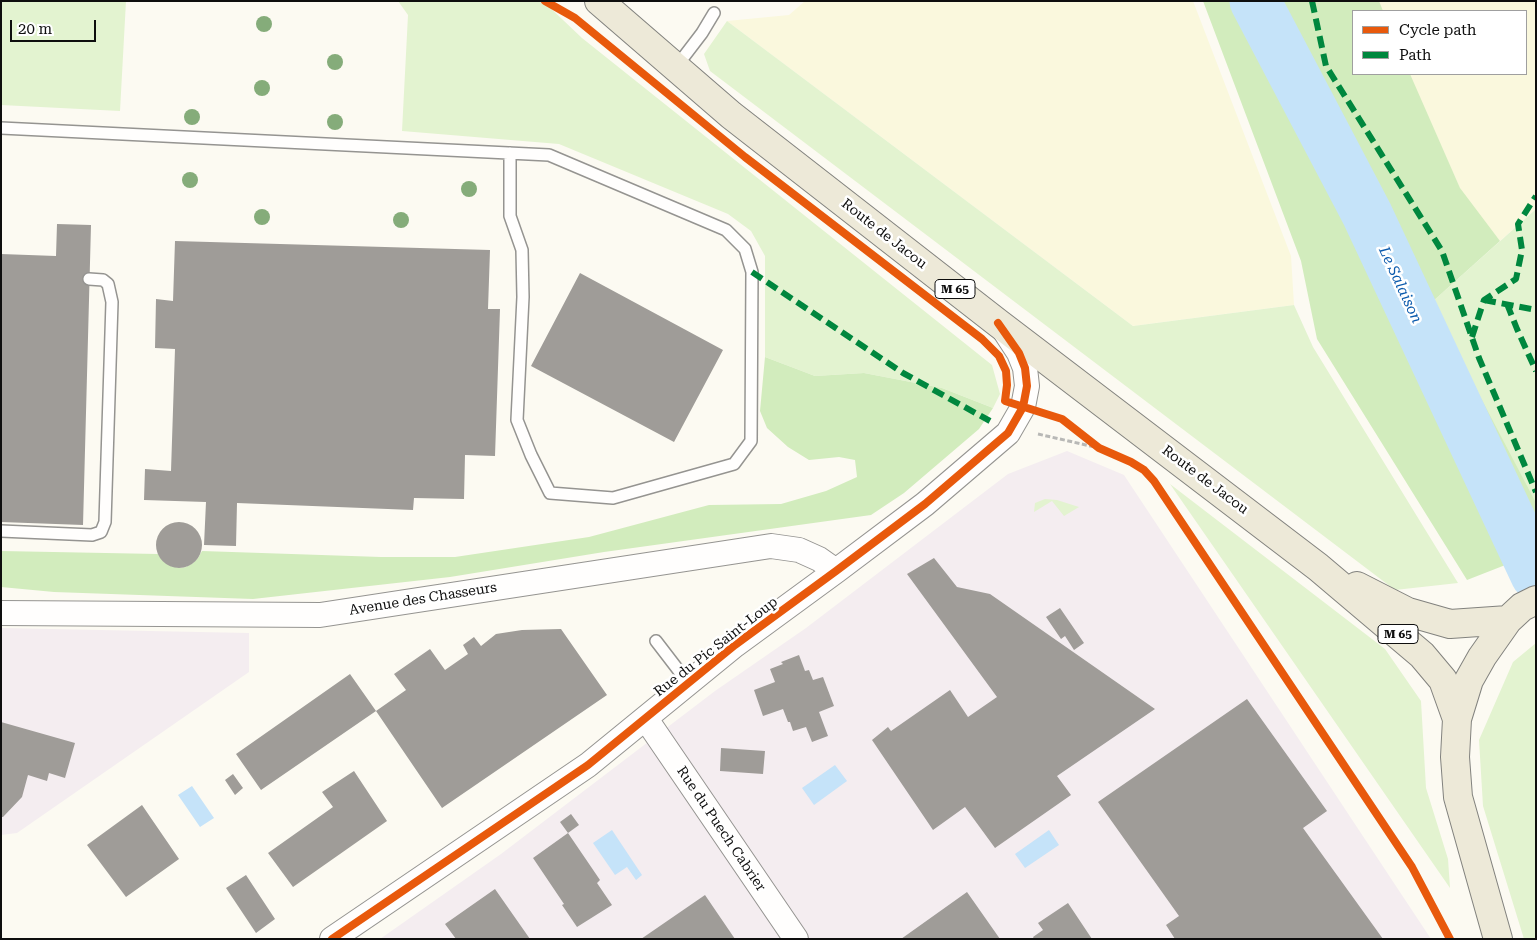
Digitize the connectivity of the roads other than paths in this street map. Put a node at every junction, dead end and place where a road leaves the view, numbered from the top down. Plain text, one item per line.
1 (599, 1) edge
2 (714, 13) dead end
3 (675, 68) junction
4 (1, 123) edge
5 (1, 128) edge
6 (15, 128) junction
7 (510, 153) junction
8 (89, 279) dead end
9 (998, 323) junction
10 (1, 531) edge
11 (1318, 567) junction
12 (836, 571) junction
13 (1522, 609) edge
14 (1, 613) edge
15 (656, 641) dead end
16 (689, 684) junction
17 (1457, 718) junction
18 (646, 719) junction
19 (332, 939) edge
20 (796, 939) edge
21 (1498, 939) edge

1 - 3 main road, Route de Jacou / M 65
2 - 3 lane
3 - 9 main road, Route de Jacou / M 65
4 - 6 lane
5 - 6 lane
6 - 7 lane
7 - 7 lane
8 - 10 lane
9 - 11 main road, Route de Jacou / M 65
9 - 12 street, Rue du Pic Saint-Loup
11 - 13 main road, Route de Jacou / M 65
11 - 17 main road, Route de Jacou / M 65
12 - 14 street, Avenue des Chasseurs
12 - 16 street, Rue du Pic Saint-Loup
13 - 17 main road
15 - 16 lane
16 - 18 street, Rue du Pic Saint-Loup
17 - 21 main road
18 - 19 street, Rue du Pic Saint-Loup
18 - 20 street, Rue du Puech Cabrier

